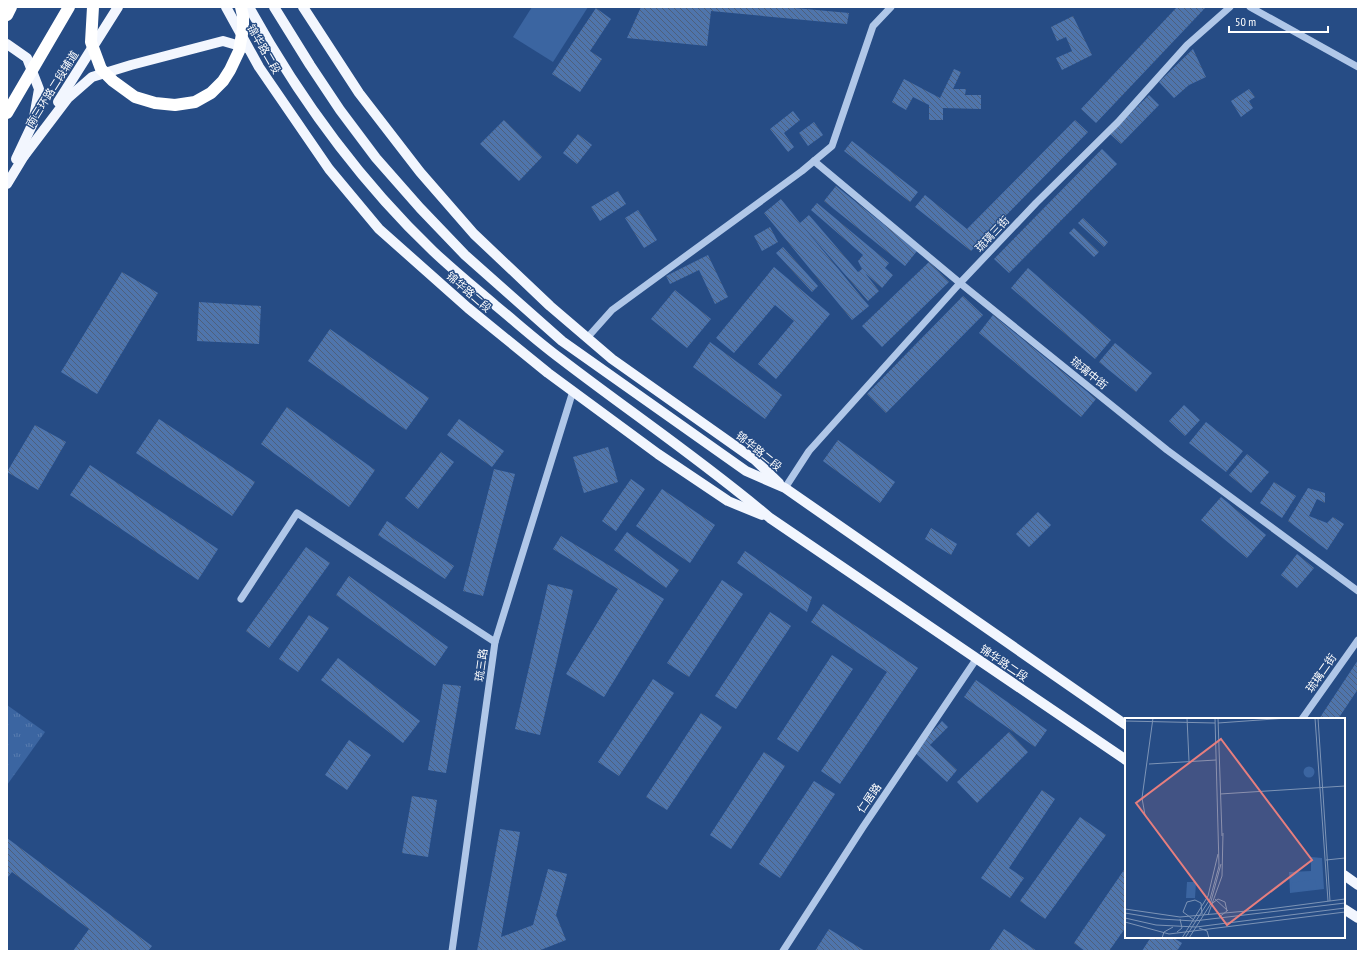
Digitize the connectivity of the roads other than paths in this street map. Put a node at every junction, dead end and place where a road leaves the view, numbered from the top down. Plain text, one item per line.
1 (11, 7) edge
2 (69, 7) edge
3 (93, 7) edge
4 (118, 7) edge
5 (226, 7) edge
6 (241, 7) edge
7 (249, 7) edge
8 (274, 7) edge
9 (303, 7) edge
10 (892, 7) edge
11 (1230, 7) edge
12 (1250, 7) edge
13 (7, 15) edge
14 (7, 44) edge
15 (249, 49) junction
16 (1358, 67) edge
17 (7, 114) edge
18 (24, 156) junction
19 (814, 161) junction
20 (7, 176) edge
21 (7, 184) edge
22 (960, 284) junction
23 (587, 338) junction
24 (573, 391) junction
25 (785, 488) junction
26 (770, 518) junction
27 (1358, 591) edge
28 (241, 599) dead end
29 (1358, 640) edge
30 (495, 642) junction
31 (977, 658) junction
32 (1303, 718) edge
33 (1125, 724) edge
34 (1125, 759) edge
35 (1345, 876) edge
36 (1358, 884) edge
37 (1345, 910) edge
38 (1358, 918) edge
39 (452, 951) edge
40 (783, 951) edge

1 - 13 highway
2 - 17 highway, bridge
3 - 6 highway, bridge
4 - 18 main road, 南三环路二段辅道
5 - 15 main road, 锦华路二段
7 - 26 main road, 锦华路二段
8 - 25 main road, 锦华路二段
9 - 23 main road, 锦华路二段
10 - 19 street
11 - 22 street, 琉璃三街
12 - 16 street
14 - 20 main road
15 - 18 main road
15 - 24 main road, 锦华路二段
18 - 21 main road, 南三环路二段辅道
19 - 22 street, 琉璃中街
19 - 23 street
22 - 25 street, 琉璃三街
22 - 27 street, 琉璃中街
23 - 25 main road, 锦华路二段
24 - 26 main road, 锦华路二段
24 - 30 street, 琉三路
25 - 33 main road, 锦华路二段
26 - 31 main road, 锦华路二段
28 - 30 street
29 - 32 street, 琉璃二街
30 - 39 street, 琉三路
31 - 34 main road, 锦华路二段
31 - 40 street, 仁居路
35 - 36 main road
37 - 38 main road

